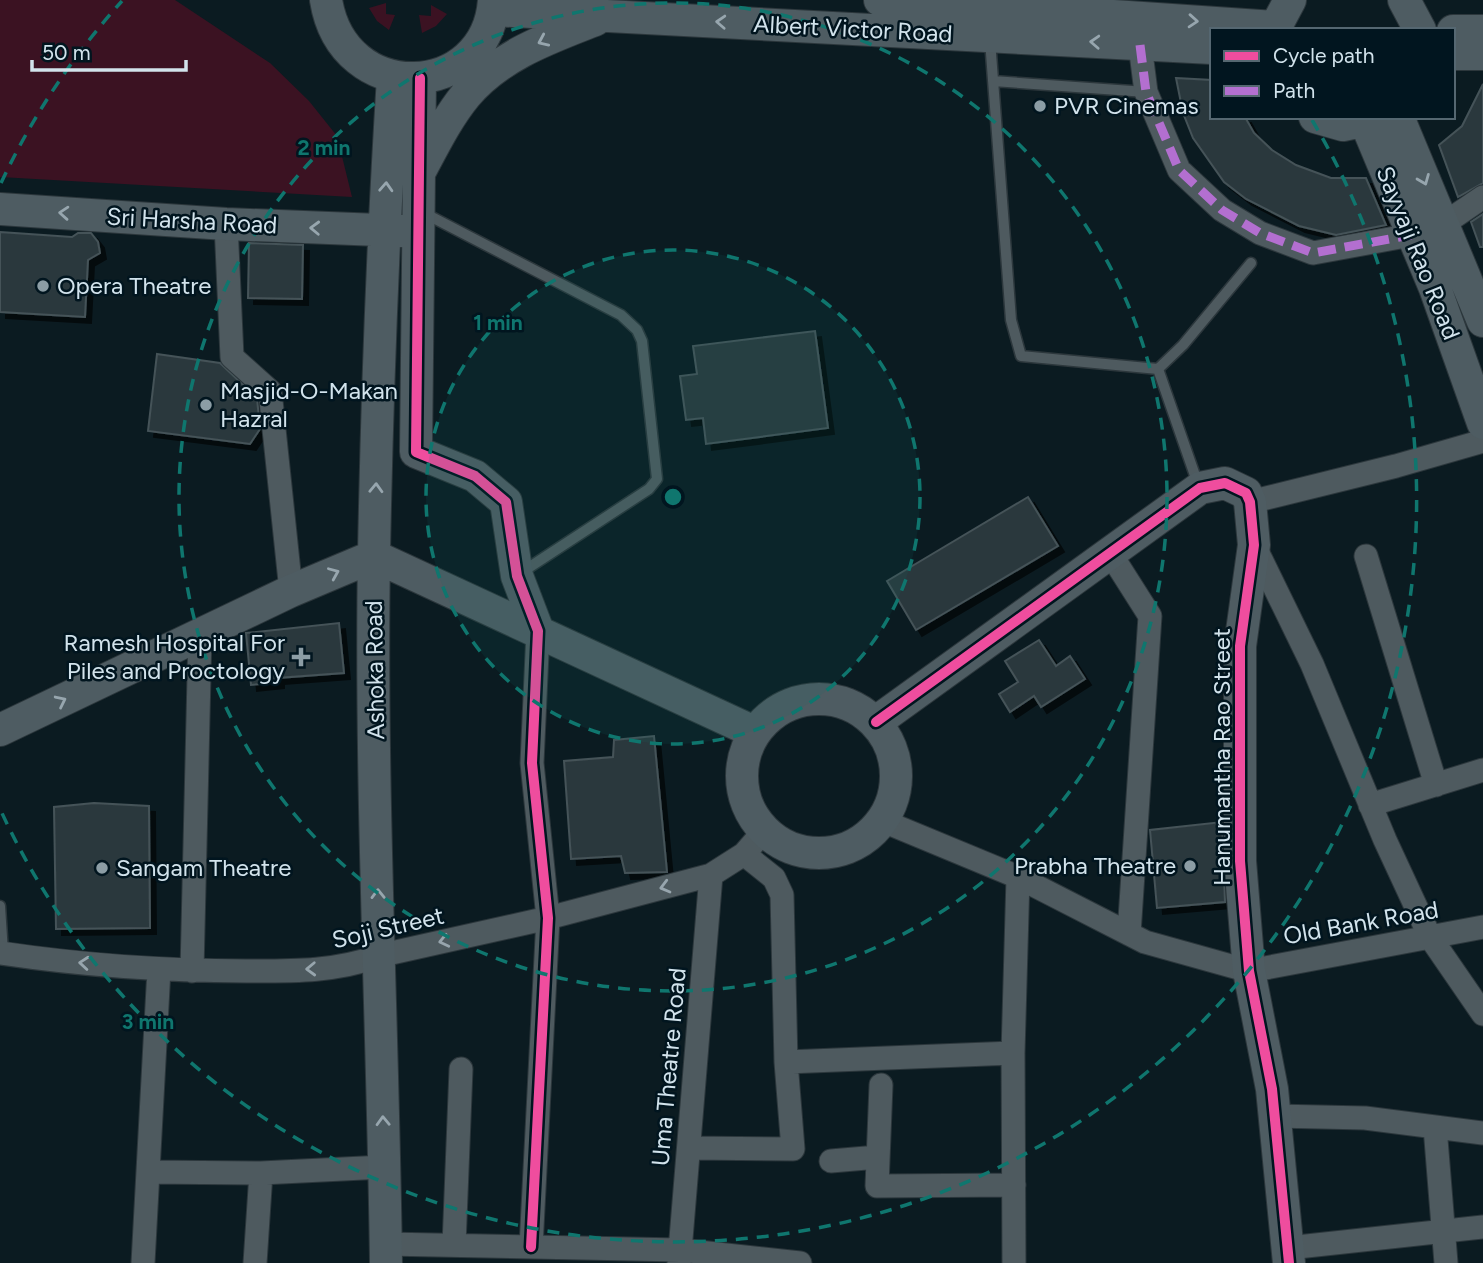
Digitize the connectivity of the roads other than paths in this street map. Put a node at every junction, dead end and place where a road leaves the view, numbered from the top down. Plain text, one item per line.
1 (322, 0) edge
2 (880, 0) edge
3 (1290, 0) edge
4 (1404, 0) edge
5 (494, 5) edge
6 (1052, 6) edge
7 (607, 16) junction
8 (1274, 28) edge
9 (1419, 28) edge
10 (1455, 31) edge
11 (1483, 31) edge
12 (989, 36) junction
13 (1140, 45) junction
14 (1210, 48) edge
15 (1455, 54) edge
16 (1483, 54) edge
17 (406, 78) junction
18 (993, 81) junction
19 (1146, 92) junction
20 (1322, 119) edge
21 (1399, 119) edge
22 (1374, 120) edge
23 (417, 175) junction
24 (1483, 197) edge
25 (0, 209) edge
26 (416, 220) junction
27 (226, 224) junction
28 (1442, 225) junction
29 (383, 231) junction
30 (1411, 235) junction
31 (1251, 263) dead end
32 (1474, 276) edge
33 (1483, 321) edge
34 (1158, 369) junction
35 (1483, 423) edge
36 (1483, 440) edge
37 (1200, 488) junction
38 (1250, 502) junction
39 (1254, 545) junction
40 (1110, 553) junction
41 (374, 556) junction
42 (1366, 556) dead end
43 (517, 576) junction
44 (291, 591) junction
45 (538, 631) junction
46 (200, 634) junction
47 (876, 722) junction
48 (0, 730) edge
49 (754, 733) junction
50 (1483, 770) edge
51 (1436, 785) junction
52 (1370, 805) junction
53 (883, 821) junction
54 (754, 842) junction
55 (711, 875) junction
56 (1018, 877) junction
57 (0, 906) edge
58 (548, 918) junction
59 (1483, 927) edge
60 (1129, 934) junction
61 (1430, 937) junction
62 (2, 953) edge
63 (378, 956) junction
64 (159, 969) junction
65 (192, 971) junction
66 (1249, 971) junction
67 (1483, 1014) edge
68 (1013, 1053) junction
69 (786, 1062) junction
70 (461, 1069) dead end
71 (881, 1085) dead end
72 (1275, 1116) junction
73 (1435, 1127) junction
74 (1483, 1133) edge
75 (689, 1148) junction
76 (878, 1157) junction
77 (831, 1161) dead end
78 (384, 1167) junction
79 (148, 1172) junction
80 (261, 1173) junction
81 (1014, 1185) junction
82 (1483, 1227) edge
83 (1444, 1231) junction
84 (454, 1245) junction
85 (531, 1247) junction
86 (386, 1253) edge
87 (487, 1254) edge
88 (559, 1255) edge
89 (679, 1256) edge
90 (1289, 1256) edge
91 (143, 1263) edge
92 (255, 1263) edge
93 (800, 1263) edge
94 (1014, 1263) edge
95 (1446, 1263) edge

1 - 17 main road
2 - 6 main road, Albert Victor Road
3 - 8 main road
4 - 9 main road
5 - 7 main road, Albert Victor Road
5 - 17 main road
6 -> 8 main road, Albert Victor Road
12 -> 7 main road, Albert Victor Road
7 -> 23 main road
10 - 11 main road
13 -> 12 main road, Albert Victor Road
12 - 18 lane
13 - 14 main road, Albert Victor Road
13 - 19 street
15 - 16 main road
17 - 23 main road
29 -> 17 main road, Ashoka Road
18 - 19 lane
18 - 34 lane
19 - 30 street
20 - 22 main road
21 -> 28 main road, Sayyaji Rao Road
22 - 30 main road, Sayyaji Rao Road
23 - 26 main road
24 - 28 street
27 -> 25 main road, Sri Harsha Road
26 - 29 main road, Sri Harsha Road
26 - 43 main road
26 - 43 lane
29 -> 27 main road, Sri Harsha Road
27 - 44 street
28 - 32 main road, Sayyaji Rao Road
41 -> 29 main road, Ashoka Road
30 - 35 main road, Sayyaji Rao Road
31 - 34 lane
32 - 33 main road, Sayyaji Rao Road
34 - 37 lane
36 - 38 street
37 - 38 main road
37 - 40 main road
38 - 39 main road, Hanumantha Rao Street
39 - 52 street
39 - 66 main road, Hanumantha Rao Street
40 - 47 main road
40 - 60 street
44 -> 41 main road
41 - 45 main road
63 -> 41 main road, Ashoka Road
42 - 51 street
43 - 45 main road
44 - 46 main road
45 - 49 main road
45 - 58 street
48 -> 46 main road
46 - 65 street
47 - 49 main road
47 - 53 main road
49 - 54 main road
50 - 51 street
51 - 52 street
52 - 61 street
53 - 54 main road
53 - 56 street
54 - 55 street, Soji Street
54 - 69 street
55 -> 58 street, Soji Street
55 - 75 street, Uma Theatre Road
56 - 60 street
56 - 68 street
57 - 62 lane
58 -> 63 street, Soji Street
58 - 85 street
59 - 61 street, Old Bank Road
60 - 66 street
61 - 66 street, Old Bank Road
61 - 67 street
64 -> 62 street, Soji Street
63 -> 65 street, Soji Street
78 -> 63 main road, Ashoka Road
64 - 65 street, Soji Street
64 - 79 street
66 - 72 main road, Hanumantha Rao Street
68 - 69 street
68 - 81 street
69 - 75 street
70 - 84 street
71 - 76 street
72 - 73 street
72 - 90 main road, Hanumantha Rao Street
73 - 74 street
73 - 83 street
75 - 89 street, Uma Theatre Road
76 - 77 street
76 - 81 street
78 - 80 street
78 - 86 main road, Ashoka Road
79 - 80 street
79 - 91 street
80 - 92 street
81 - 94 street
82 - 83 street
83 - 90 street
83 - 95 street
84 - 86 street
84 - 87 street
85 - 87 street
85 - 88 street
88 - 89 street
89 - 93 street

